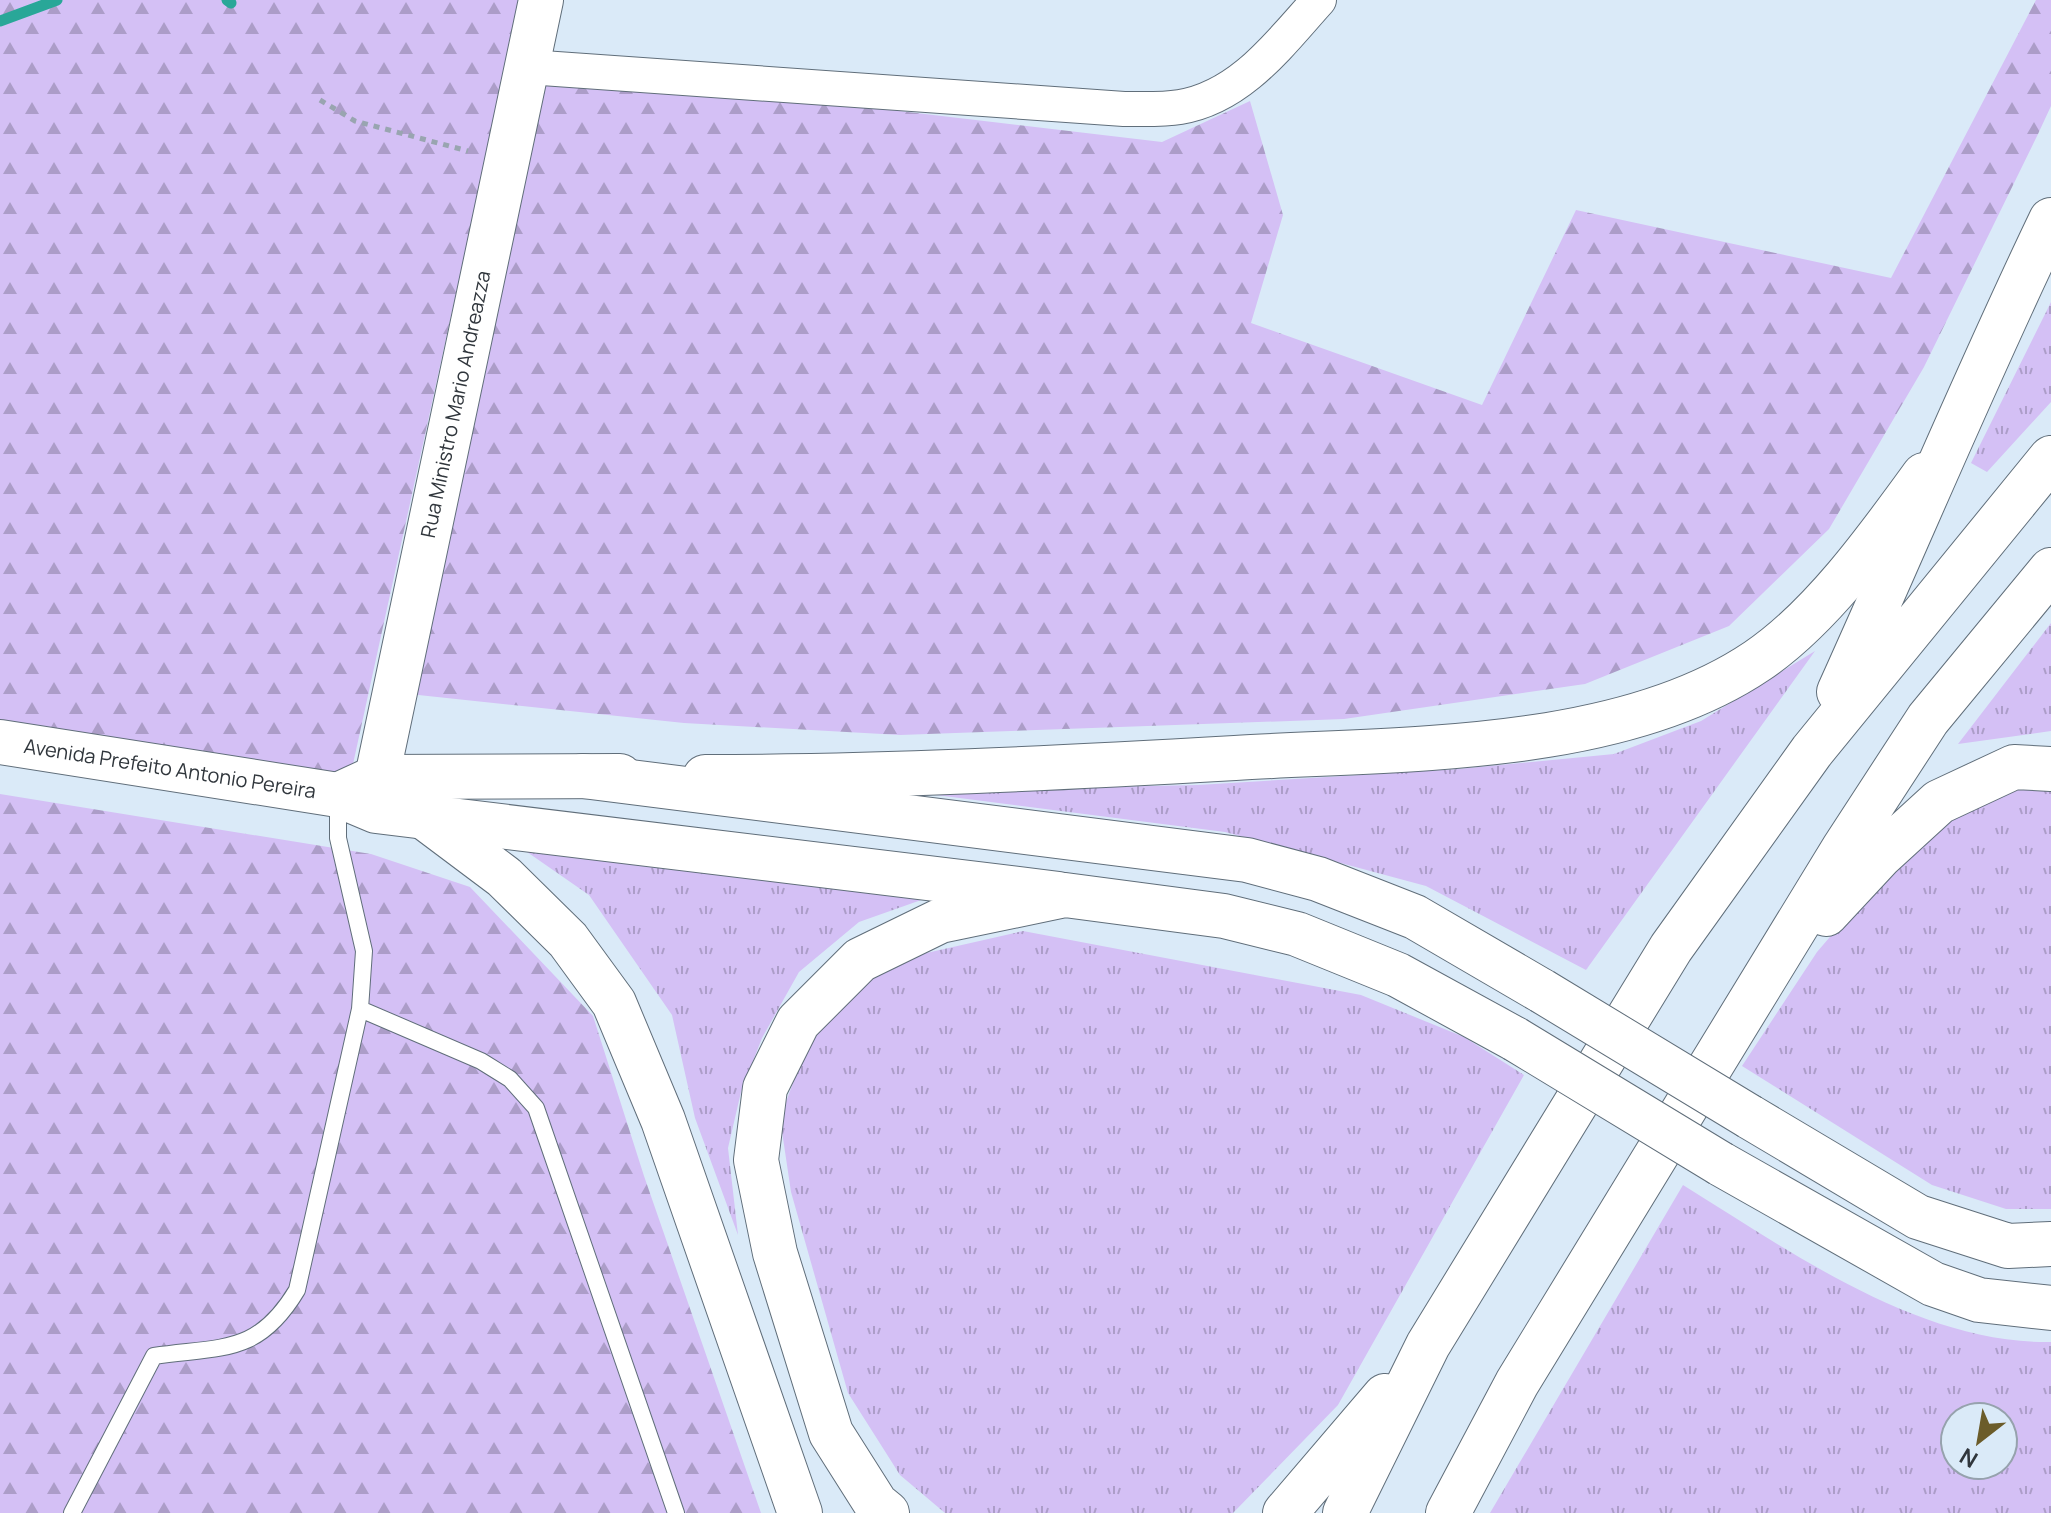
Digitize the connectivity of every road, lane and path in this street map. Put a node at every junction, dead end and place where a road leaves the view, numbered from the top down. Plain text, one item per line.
1 (541, 0) edge
2 (1319, 0) edge
3 (528, 67) junction
4 (320, 100) dead end
5 (508, 160) junction
6 (2051, 220) edge
7 (1951, 437) junction
8 (2051, 458) edge
9 (2051, 570) edge
10 (0, 742) edge
11 (1812, 751) junction
12 (2051, 769) edge
13 (583, 776) junction
14 (364, 794) junction
15 (420, 814) junction
16 (1065, 895) junction
17 (1756, 989) junction
18 (360, 1009) junction
19 (2051, 1244) edge
20 (2051, 1308) edge
21 (1428, 1345) junction
22 (72, 1513) edge
23 (676, 1513) edge
24 (800, 1513) edge
25 (887, 1513) edge
26 (1285, 1513) edge
27 (1345, 1513) edge
28 (1448, 1513) edge

1 - 3 main road, Rua Ministro Mario Andreazza
2 - 3 street
3 - 5 main road, Rua Ministro Mario Andreazza
4 - 5 path
5 - 14 main road, Rua Ministro Mario Andreazza
6 - 7 main road
7 - 11 main road
7 - 13 main road
8 - 11 main road
9 - 17 main road
10 - 14 main road, Avenida Prefeito Antonio Pereira
11 - 21 main road
12 - 17 main road
13 - 14 main road
13 - 19 main road, bridge
14 - 15 main road
14 - 18 lane
15 - 16 main road
15 - 24 main road
16 - 20 main road, bridge
16 - 25 main road
17 - 28 main road
18 - 22 lane
18 - 23 lane
21 - 26 main road
21 - 27 main road

